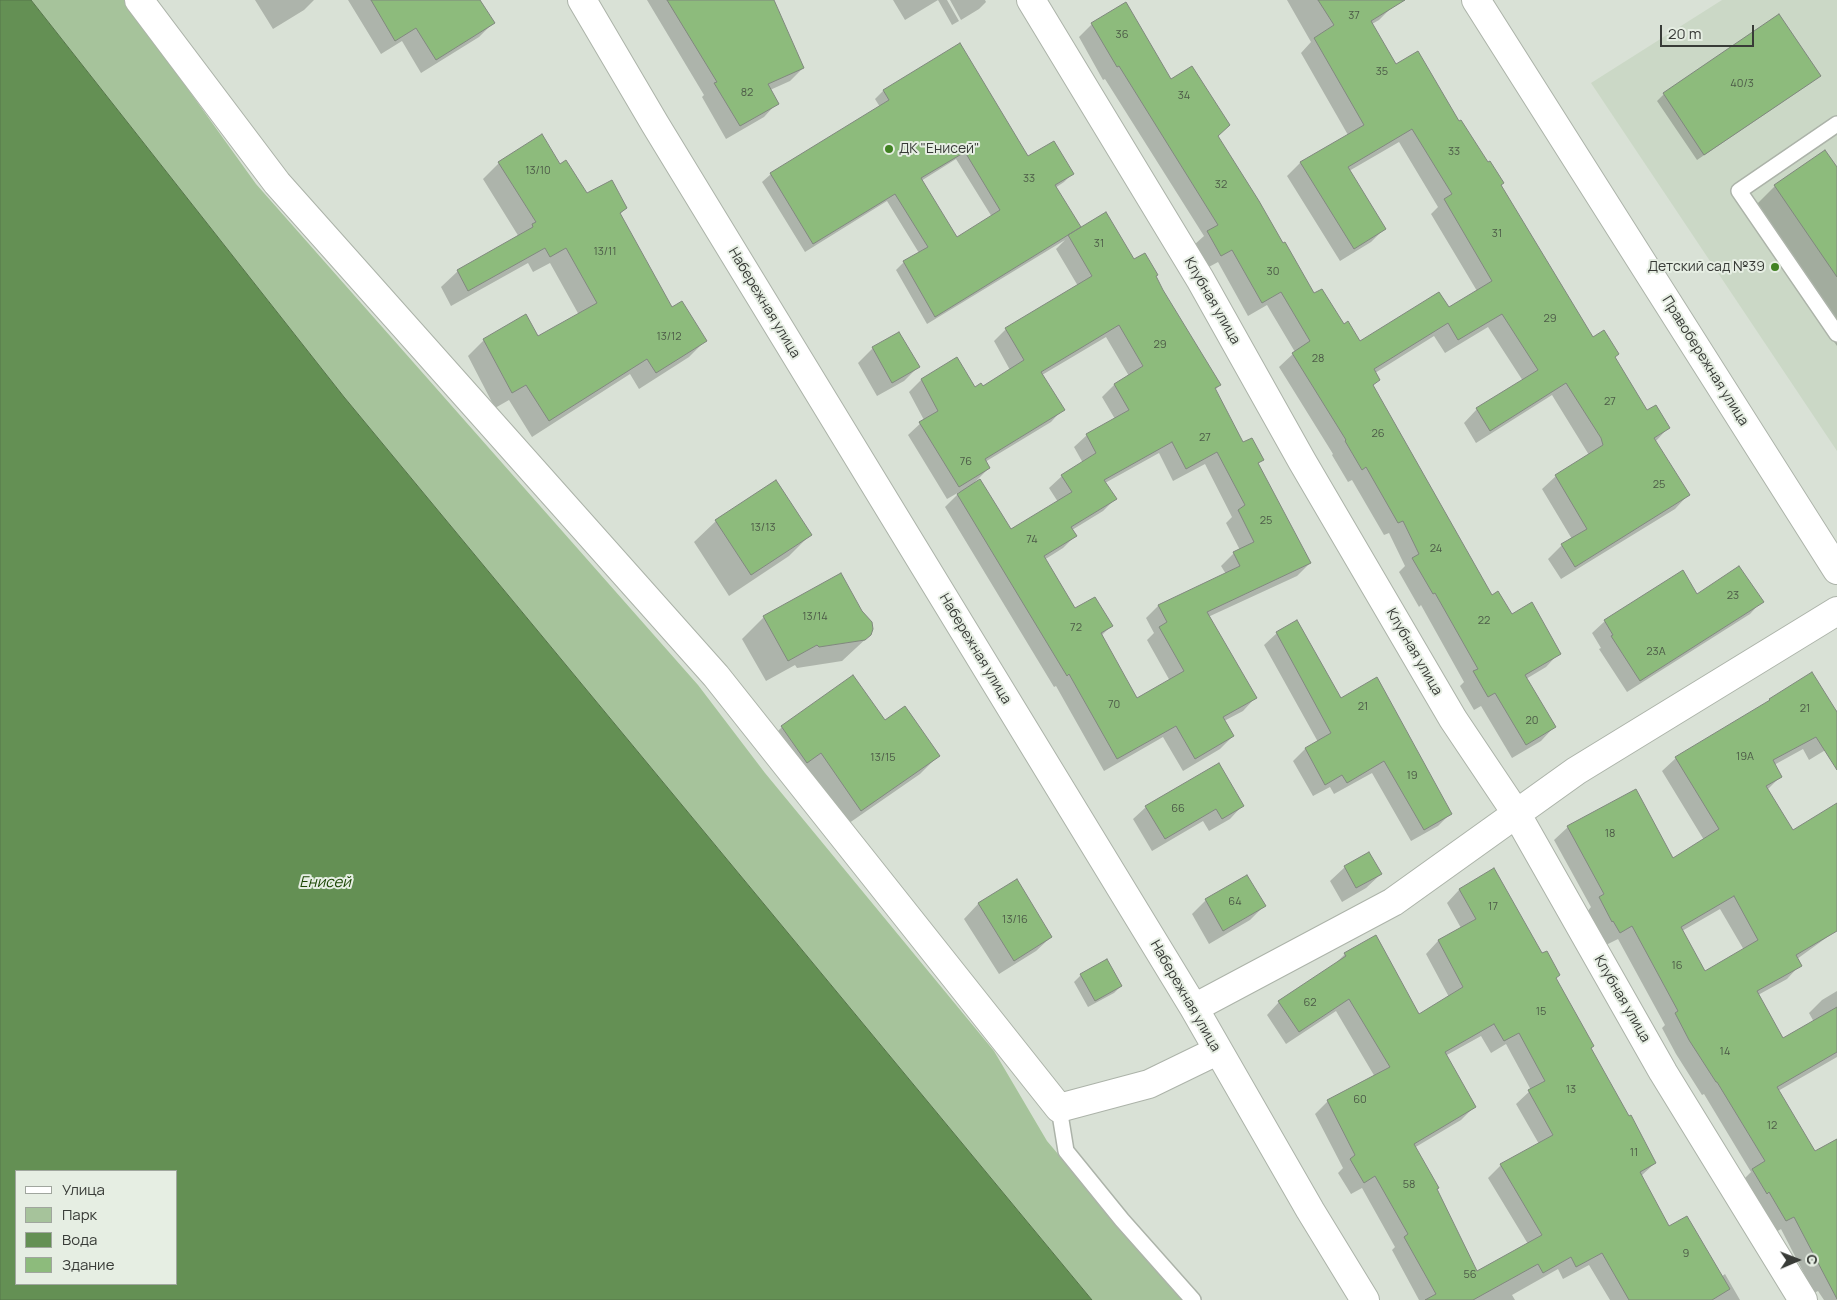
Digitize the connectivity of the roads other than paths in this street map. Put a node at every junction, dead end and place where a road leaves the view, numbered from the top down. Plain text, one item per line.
1 (139, 0) edge
2 (582, 0) edge
3 (1030, 0) edge
4 (1476, 0) edge
5 (1837, 124) edge
6 (1837, 334) edge
7 (1837, 570) edge
8 (1837, 611) edge
9 (1516, 813) junction
10 (1194, 1008) junction
11 (1217, 1051) junction
12 (1059, 1108) junction
13 (1193, 1300) edge
14 (1365, 1300) edge
15 (1803, 1300) edge

1 - 12 street
2 - 10 street, Набережная улица
3 - 9 street, Клубная улица
4 - 7 street, Правобережная улица
5 - 6 lane
8 - 9 street
9 - 10 street
9 - 15 street, Клубная улица
10 - 11 street, Набережная улица
11 - 12 street
11 - 14 street, Набережная улица
12 - 13 lane

